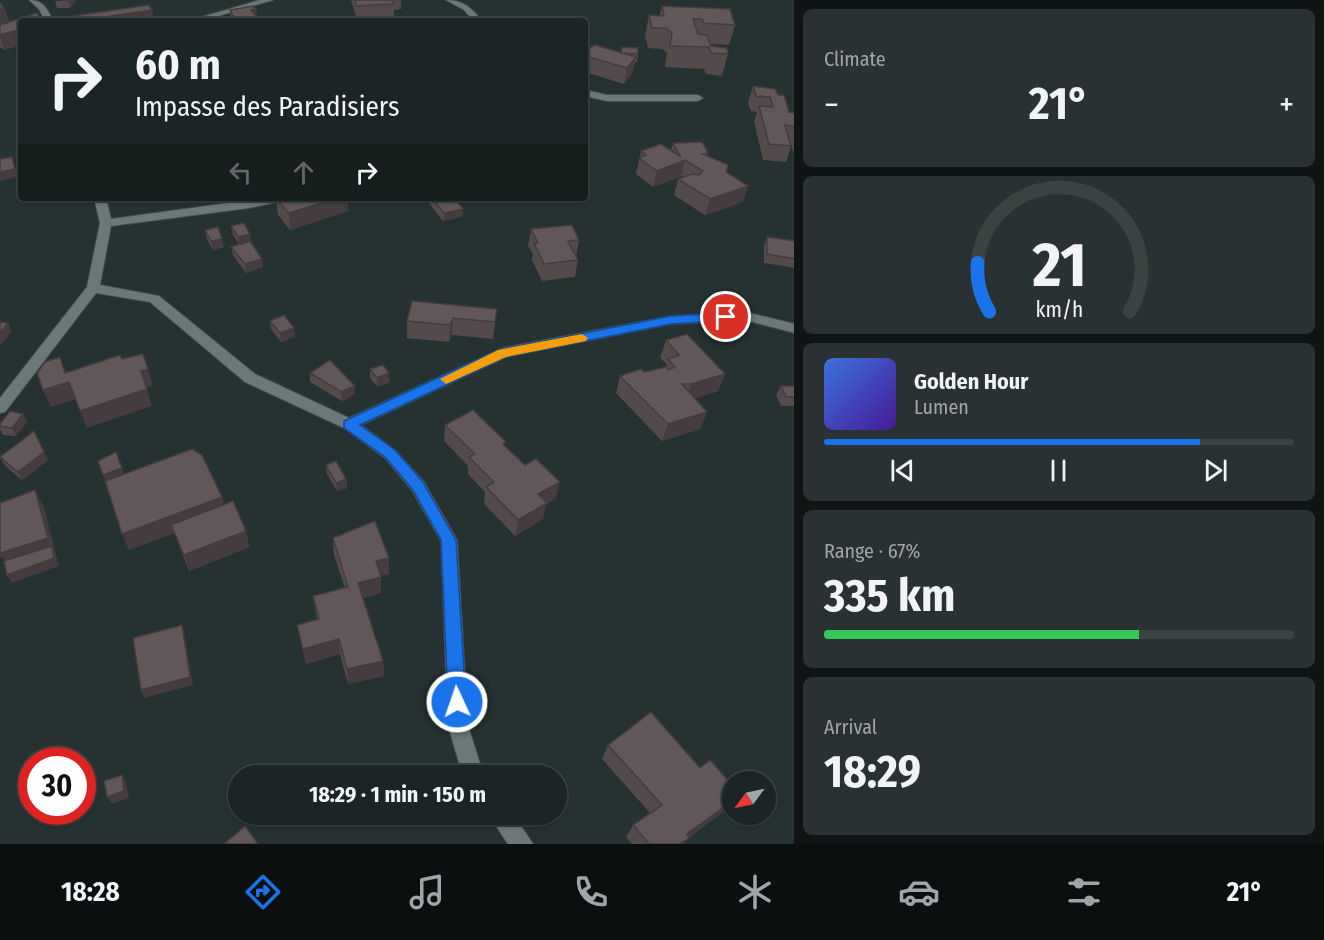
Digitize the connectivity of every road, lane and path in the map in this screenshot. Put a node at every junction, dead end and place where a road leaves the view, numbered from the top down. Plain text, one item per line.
1 (33, 0) edge
2 (53, 0) edge
3 (269, 0) edge
4 (450, 0) edge
5 (43, 8) junction
6 (48, 18) edge
7 (203, 18) edge
8 (475, 18) edge
9 (588, 94) edge
10 (698, 98) dead end
11 (101, 201) edge
12 (268, 201) edge
13 (106, 223) junction
14 (93, 288) junction
15 (794, 329) edge
16 (0, 408) edge
17 (349, 424) junction
18 (470, 765) edge
19 (507, 825) edge
20 (522, 844) edge

1 - 5 street
2 - 5 street
3 - 7 street
4 - 8 street
5 - 6 street
9 - 10 street
11 - 13 street
12 - 13 street
13 - 14 street
14 - 16 street
14 - 17 street
15 - 17 street
17 - 18 street
19 - 20 street

